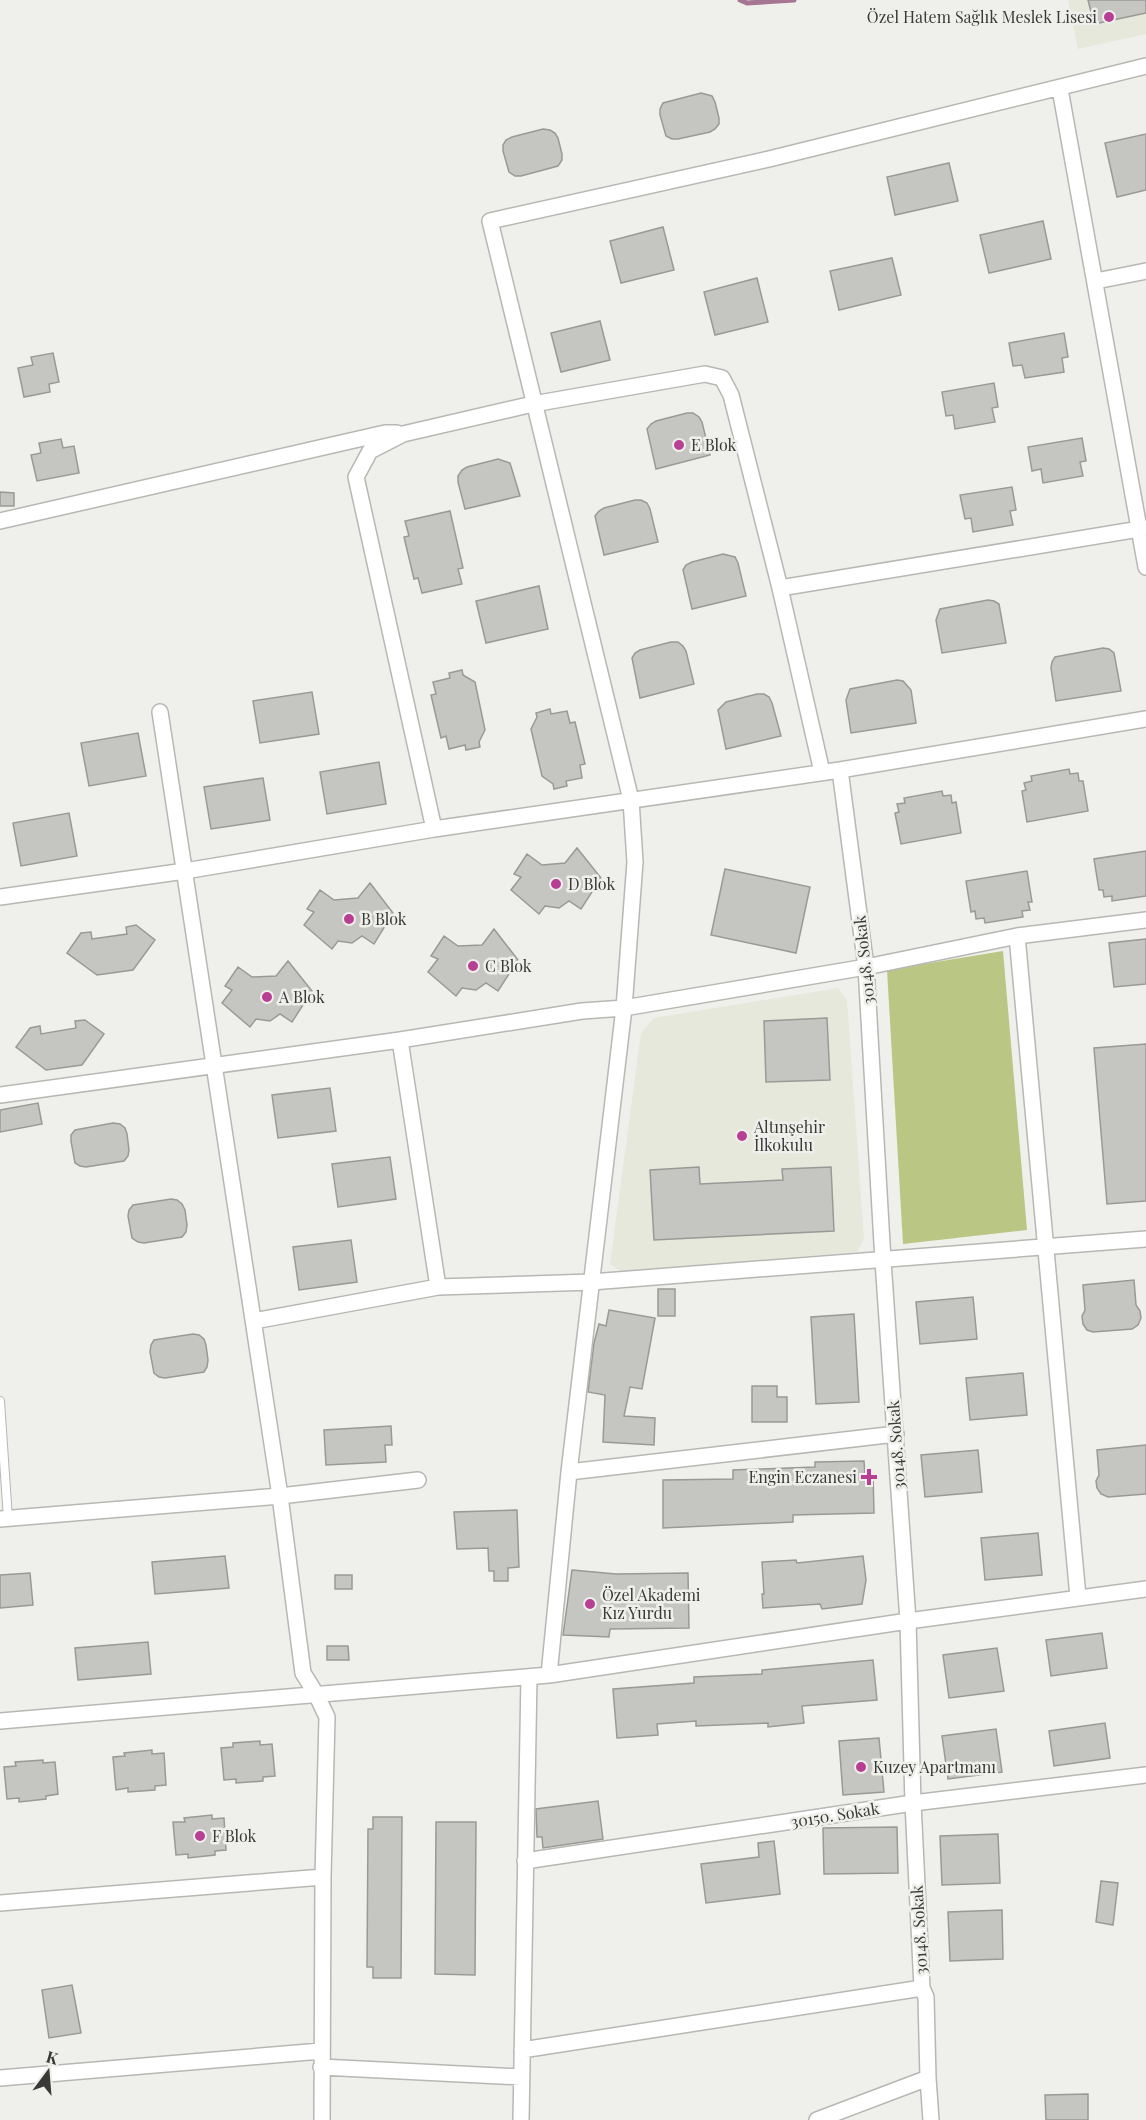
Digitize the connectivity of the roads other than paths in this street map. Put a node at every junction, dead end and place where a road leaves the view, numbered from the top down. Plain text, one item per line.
1 (1146, 66) edge
2 (1060, 89) junction
3 (1146, 271) edge
4 (1096, 281) junction
5 (533, 404) junction
6 (403, 434) junction
7 (0, 521) edge
8 (1143, 529) edge
9 (1146, 567) edge
10 (780, 588) junction
11 (160, 712) dead end
12 (1146, 719) edge
13 (840, 770) junction
14 (822, 772) junction
15 (631, 800) junction
16 (434, 829) junction
17 (185, 871) junction
18 (0, 897) edge
19 (1146, 920) edge
20 (1017, 936) junction
21 (866, 967) junction
22 (624, 1008) junction
23 (400, 1040) junction
24 (214, 1065) junction
25 (0, 1095) edge
26 (1146, 1239) edge
27 (1045, 1248) junction
28 (883, 1261) junction
29 (591, 1282) junction
30 (438, 1287) junction
31 (254, 1321) junction
32 (0, 1401) edge
33 (896, 1434) junction
34 (569, 1472) junction
35 (418, 1480) dead end
36 (280, 1496) junction
37 (4, 1519) edge
38 (1146, 1589) edge
39 (1078, 1597) junction
40 (908, 1622) junction
41 (549, 1675) junction
42 (529, 1677) junction
43 (316, 1694) junction
44 (0, 1721) edge
45 (1146, 1775) edge
46 (913, 1803) junction
47 (525, 1862) junction
48 (323, 1877) junction
49 (0, 1903) edge
50 (922, 1988) junction
51 (522, 2050) junction
52 (321, 2051) junction
53 (321, 2067) junction
54 (522, 2077) junction
55 (0, 2078) edge
56 (928, 2078) junction
57 (322, 2120) edge
58 (521, 2120) edge
59 (817, 2120) edge
60 (931, 2120) edge

1 - 2 street
2 - 4 street
2 - 5 street
3 - 4 street
4 - 8 street
5 - 6 street
5 - 10 street
5 - 15 street
6 - 7 street
6 - 16 street
8 - 9 street
8 - 10 street
10 - 14 street
11 - 17 street
12 - 13 street
13 - 14 street
13 - 21 street, 30148. Sokak
14 - 15 street
15 - 16 street
15 - 22 street
16 - 17 street
17 - 18 street
17 - 24 street
19 - 20 street
20 - 21 street
20 - 27 street
21 - 22 street
21 - 28 street, 30148. Sokak
22 - 23 street
22 - 29 street
23 - 24 street
23 - 30 street
24 - 25 street
24 - 31 street
26 - 27 street
27 - 28 street
27 - 39 street
28 - 29 street
28 - 33 street, 30148. Sokak
29 - 30 street
29 - 34 street
30 - 31 street
31 - 36 street
32 - 37 lane
33 - 34 street
33 - 40 street, 30148. Sokak
34 - 41 street
35 - 36 street
36 - 37 street
36 - 43 street
38 - 39 street
39 - 40 street
40 - 41 street
40 - 46 street, 30148. Sokak
41 - 42 street
42 - 43 street
42 - 47 street
43 - 44 street
43 - 48 street
45 - 46 street, 30150. Sokak
46 - 47 street, 30150. Sokak
46 - 50 street, 30148. Sokak
47 - 51 street
48 - 49 street
48 - 52 street
50 - 51 street
50 - 56 street, 30148. Sokak
51 - 54 street
52 - 53 street
52 - 55 street
53 - 54 street
53 - 57 street
54 - 58 street
56 - 59 street
56 - 60 street, 30148. Sokak

